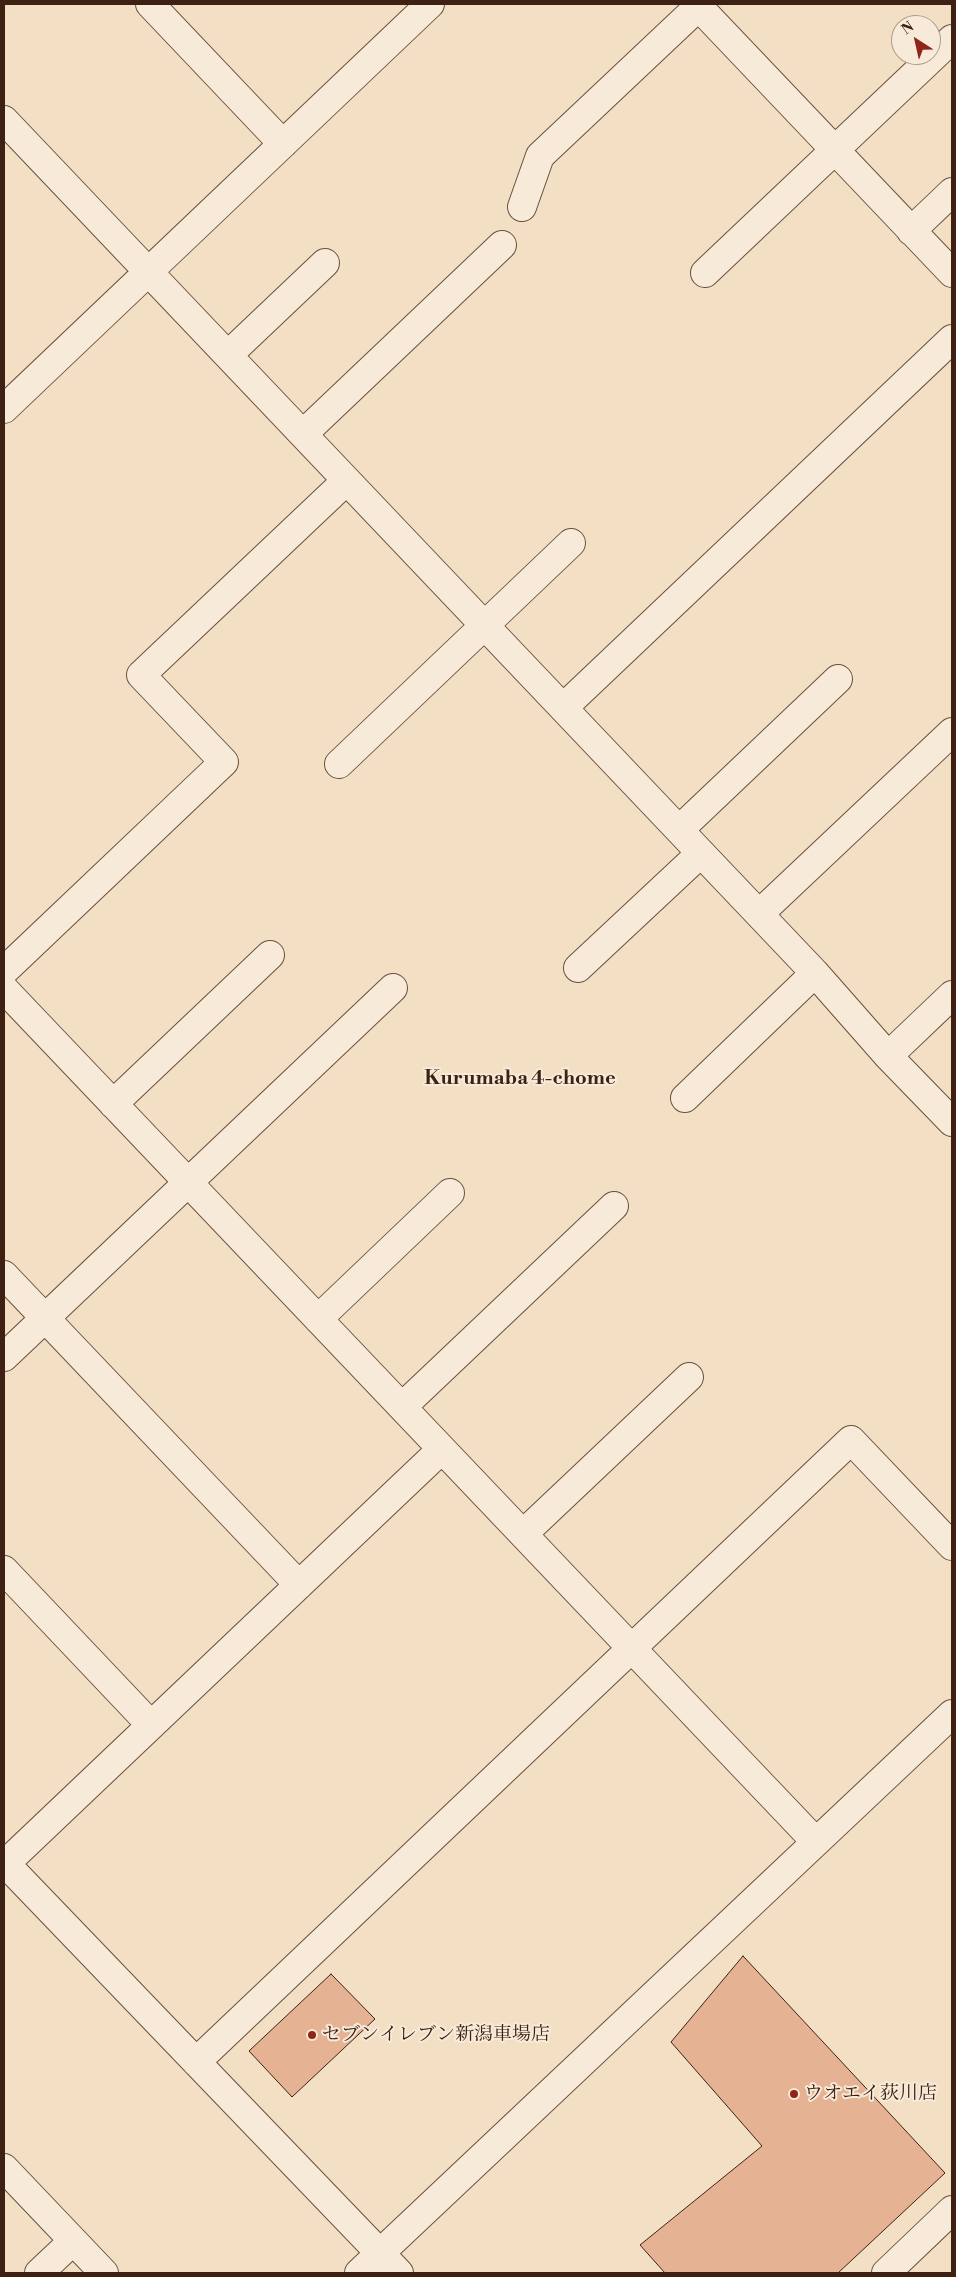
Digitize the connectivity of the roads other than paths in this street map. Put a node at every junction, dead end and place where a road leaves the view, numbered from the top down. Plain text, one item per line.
1 (150, 4) edge
2 (697, 5) edge
3 (424, 6) edge
4 (952, 39) edge
5 (4, 120) edge
6 (283, 144) junction
7 (835, 150) junction
8 (952, 192) edge
9 (522, 207) dead end
10 (911, 231) junction
11 (502, 245) dead end
12 (325, 264) dead end
13 (148, 272) junction
14 (705, 273) dead end
15 (952, 273) edge
16 (952, 339) edge
17 (228, 355) junction
18 (4, 408) edge
19 (303, 434) junction
20 (346, 480) junction
21 (571, 543) dead end
22 (484, 626) junction
23 (838, 679) dead end
24 (563, 708) junction
25 (952, 732) edge
26 (339, 764) dead end
27 (679, 830) junction
28 (701, 853) junction
29 (759, 914) junction
30 (270, 955) dead end
31 (578, 968) dead end
32 (4, 971) edge
33 (815, 973) junction
34 (393, 988) dead end
35 (4, 989) edge
36 (952, 995) edge
37 (888, 1056) junction
38 (684, 1098) dead end
39 (113, 1104) junction
40 (952, 1122) edge
41 (188, 1183) junction
42 (450, 1193) dead end
43 (614, 1206) dead end
44 (4, 1275) edge
45 (45, 1318) junction
46 (318, 1319) junction
47 (4, 1357) edge
48 (689, 1377) dead end
49 (402, 1408) junction
50 (442, 1450) junction
51 (523, 1534) junction
52 (952, 1546) edge
53 (4, 1570) edge
54 (299, 1585) junction
55 (631, 1649) junction
56 (952, 1714) edge
57 (151, 1725) junction
58 (816, 1842) junction
59 (4, 1863) edge
60 (196, 2062) junction
61 (4, 2168) edge
62 (952, 2210) edge
63 (73, 2241) junction
64 (380, 2254) junction
65 (39, 2273) edge
66 (104, 2273) edge
67 (359, 2273) edge
68 (399, 2273) edge
69 (886, 2273) edge

1 - 6 street
2 - 7 street
2 - 9 street
3 - 6 street
4 - 7 street
5 - 13 street
6 - 13 street
7 - 10 street
7 - 14 street
8 - 10 street
10 - 15 street
11 - 19 street
12 - 17 street
13 - 17 street
13 - 18 street
16 - 24 street
17 - 19 street
19 - 20 street
20 - 22 street
20 - 32 street
21 - 22 street
22 - 24 street
22 - 26 street
23 - 27 street
24 - 27 street
25 - 29 street
27 - 28 street
28 - 29 street
28 - 31 street
29 - 33 street
30 - 39 street
33 - 37 street
33 - 38 street
34 - 41 street
35 - 39 street
36 - 37 street
37 - 40 street
39 - 41 street
41 - 45 street
41 - 46 street
42 - 46 street
43 - 49 street
44 - 45 street
45 - 47 street
45 - 54 street
46 - 49 street
48 - 51 street
49 - 50 street
50 - 51 street
50 - 54 street
51 - 55 street
52 - 55 street
53 - 57 street
54 - 57 street
55 - 58 street
55 - 60 street
56 - 58 street
57 - 59 street
58 - 64 street
59 - 60 street
60 - 64 street
61 - 63 street
62 - 69 street
63 - 65 street
63 - 66 street
64 - 67 street
64 - 68 street

